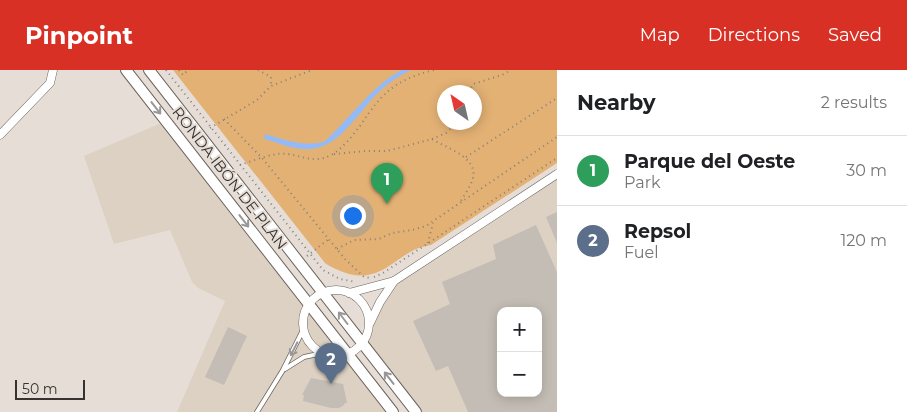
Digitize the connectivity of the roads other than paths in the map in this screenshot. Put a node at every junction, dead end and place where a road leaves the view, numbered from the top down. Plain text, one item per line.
1 (53, 70) edge
2 (126, 70) edge
3 (149, 70) edge
4 (0, 135) edge
5 (557, 174) edge
6 (394, 281) junction
7 (324, 293) junction
8 (349, 293) junction
9 (309, 304) junction
10 (369, 324) junction
11 (304, 328) junction
12 (362, 344) junction
13 (323, 353) junction
14 (348, 354) junction
15 (283, 370) junction
16 (257, 412) edge
17 (393, 412) edge
18 (416, 412) edge

1 - 4 street
2 -> 9 main road, RONDA IBÓN DE PLAN
3 - 7 main road, RONDA IBÓN DE PLAN
5 - 6 street
6 - 8 street
6 - 10 street
7 - 8 street
7 - 9 street
12 -> 7 main road, RONDA IBÓN DE PLAN
8 - 10 street
9 - 11 street
9 - 14 main road, RONDA IBÓN DE PLAN
10 - 12 street
11 - 13 street
11 -> 15 lane
12 - 14 street
18 -> 12 main road, RONDA IBÓN DE PLAN
13 - 14 street
13 - 15 lane
14 - 17 main road, RONDA IBÓN DE PLAN
15 - 16 lane

